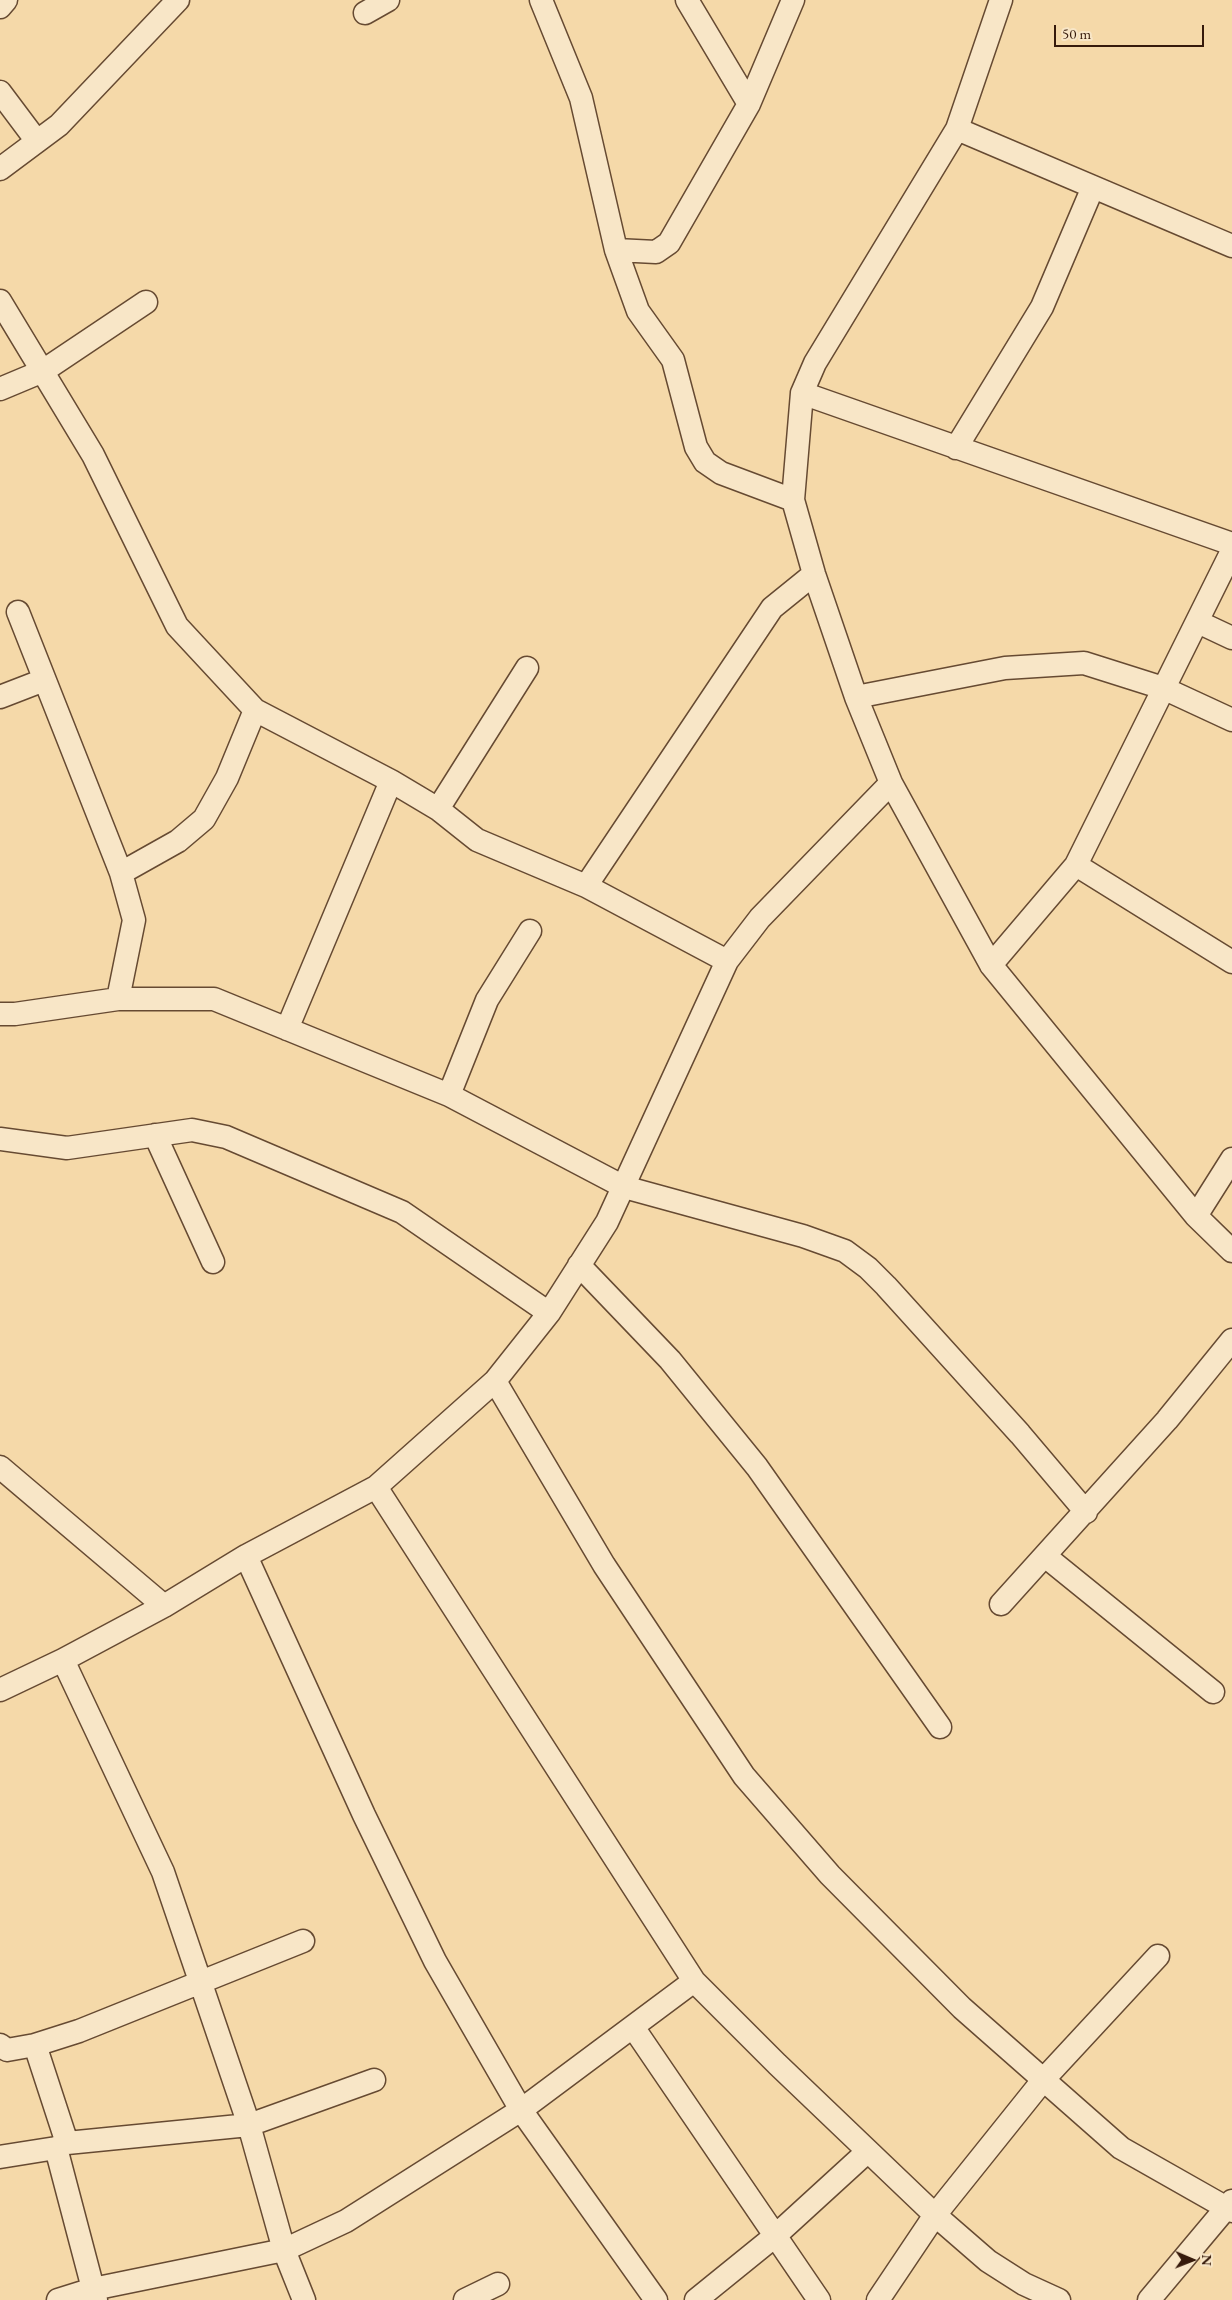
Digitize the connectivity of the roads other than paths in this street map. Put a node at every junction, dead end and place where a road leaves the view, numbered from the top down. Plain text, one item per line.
1 (6, 0) edge
2 (178, 0) edge
3 (388, 0) edge
4 (541, 0) edge
5 (687, 0) edge
6 (793, 0) edge
7 (1001, 0) edge
8 (0, 7) edge
9 (365, 13) dead end
10 (0, 92) edge
11 (749, 104) junction
12 (957, 129) junction
13 (36, 140) junction
14 (0, 169) edge
15 (1093, 188) junction
16 (1232, 246) edge
17 (616, 250) junction
18 (0, 301) edge
19 (146, 302) dead end
20 (43, 371) junction
21 (0, 389) edge
22 (802, 393) junction
23 (956, 448) junction
24 (793, 500) junction
25 (1232, 544) edge
26 (1232, 550) edge
27 (814, 574) junction
28 (18, 612) dead end
29 (1198, 622) junction
30 (1232, 638) edge
31 (527, 668) dead end
32 (44, 680) junction
33 (1163, 688) junction
34 (0, 697) edge
35 (856, 697) junction
36 (255, 710) junction
37 (1232, 720) edge
38 (391, 781) junction
39 (891, 783) junction
40 (438, 809) junction
41 (1076, 865) junction
42 (122, 873) junction
43 (586, 886) junction
44 (530, 931) dead end
45 (727, 961) junction
46 (1232, 962) edge
47 (991, 965) junction
48 (118, 999) junction
49 (0, 1014) edge
50 (287, 1030) junction
51 (449, 1095) junction
52 (155, 1135) junction
53 (0, 1139) edge
54 (1232, 1159) edge
55 (624, 1187) junction
56 (1196, 1216) junction
57 (1232, 1251) edge
58 (213, 1262) dead end
59 (580, 1265) junction
60 (549, 1313) junction
61 (1232, 1340) edge
62 (494, 1381) junction
63 (0, 1467) edge
64 (376, 1487) junction
65 (1086, 1512) junction
66 (246, 1556) junction
67 (1045, 1556) junction
68 (1001, 1604) dead end
69 (164, 1606) junction
70 (63, 1660) junction
71 (0, 1690) edge
72 (1213, 1692) dead end
73 (940, 1727) dead end
74 (303, 1941) dead end
75 (1158, 1956) dead end
76 (200, 1981) junction
77 (694, 1981) junction
78 (633, 2027) junction
79 (0, 2045) edge
80 (35, 2045) junction
81 (1044, 2079) junction
82 (374, 2080) dead end
83 (521, 2110) junction
84 (249, 2125) junction
85 (62, 2145) junction
86 (868, 2151) junction
87 (0, 2157) edge
88 (1230, 2207) edge
89 (935, 2215) junction
90 (775, 2236) junction
91 (284, 2250) junction
92 (498, 2284) dead end
93 (94, 2294) edge
94 (58, 2300) edge
95 (304, 2300) edge
96 (465, 2300) edge
97 (656, 2300) edge
98 (696, 2300) edge
99 (819, 2300) edge
100 (878, 2300) edge
101 (1059, 2300) edge
102 (1149, 2300) edge

1 - 8 street
2 - 13 street
3 - 9 street
4 - 17 street
5 - 11 street
6 - 11 street
7 - 12 street
10 - 13 street
11 - 17 street
12 - 15 street
12 - 22 street
13 - 14 street
15 - 16 street
15 - 23 street
17 - 24 street
18 - 20 street
19 - 20 street
20 - 21 street
20 - 36 street
22 - 23 street
22 - 24 street
23 - 25 street
24 - 27 street
26 - 29 street
27 - 35 street
27 - 43 street
28 - 32 street
29 - 30 street
29 - 33 street
31 - 40 street
32 - 34 street
32 - 42 street
33 - 35 street
33 - 37 street
33 - 41 street
35 - 39 street
36 - 38 street
36 - 42 street
38 - 40 street
38 - 50 street
39 - 45 street
39 - 47 street
40 - 43 street
41 - 46 street
41 - 47 street
42 - 48 street
43 - 45 street
44 - 51 street
45 - 55 street
47 - 56 street
48 - 49 street
48 - 50 street
50 - 51 street
51 - 55 street
52 - 53 street
52 - 58 street
52 - 60 street
54 - 56 street
55 - 59 street
55 - 65 street
56 - 57 street
59 - 60 street
59 - 73 street
60 - 62 street
61 - 65 street
62 - 64 street
62 - 81 street
63 - 69 street
64 - 66 street
64 - 77 street
65 - 67 street
66 - 69 street
66 - 83 street
67 - 68 street
67 - 72 street
69 - 70 street
70 - 71 street
70 - 76 street
74 - 76 street
75 - 81 street
76 - 80 street
76 - 84 street
77 - 78 street
77 - 86 street
78 - 83 street
78 - 90 street
79 - 80 street
80 - 85 street
81 - 88 street
81 - 89 street
82 - 84 street
83 - 91 street
83 - 97 street
84 - 85 street
84 - 91 street
85 - 87 street
85 - 93 street
86 - 89 street
86 - 90 street
88 - 102 street
89 - 100 street
89 - 101 street
90 - 98 street
90 - 99 street
91 - 93 street
91 - 95 street
92 - 96 street
93 - 94 street

